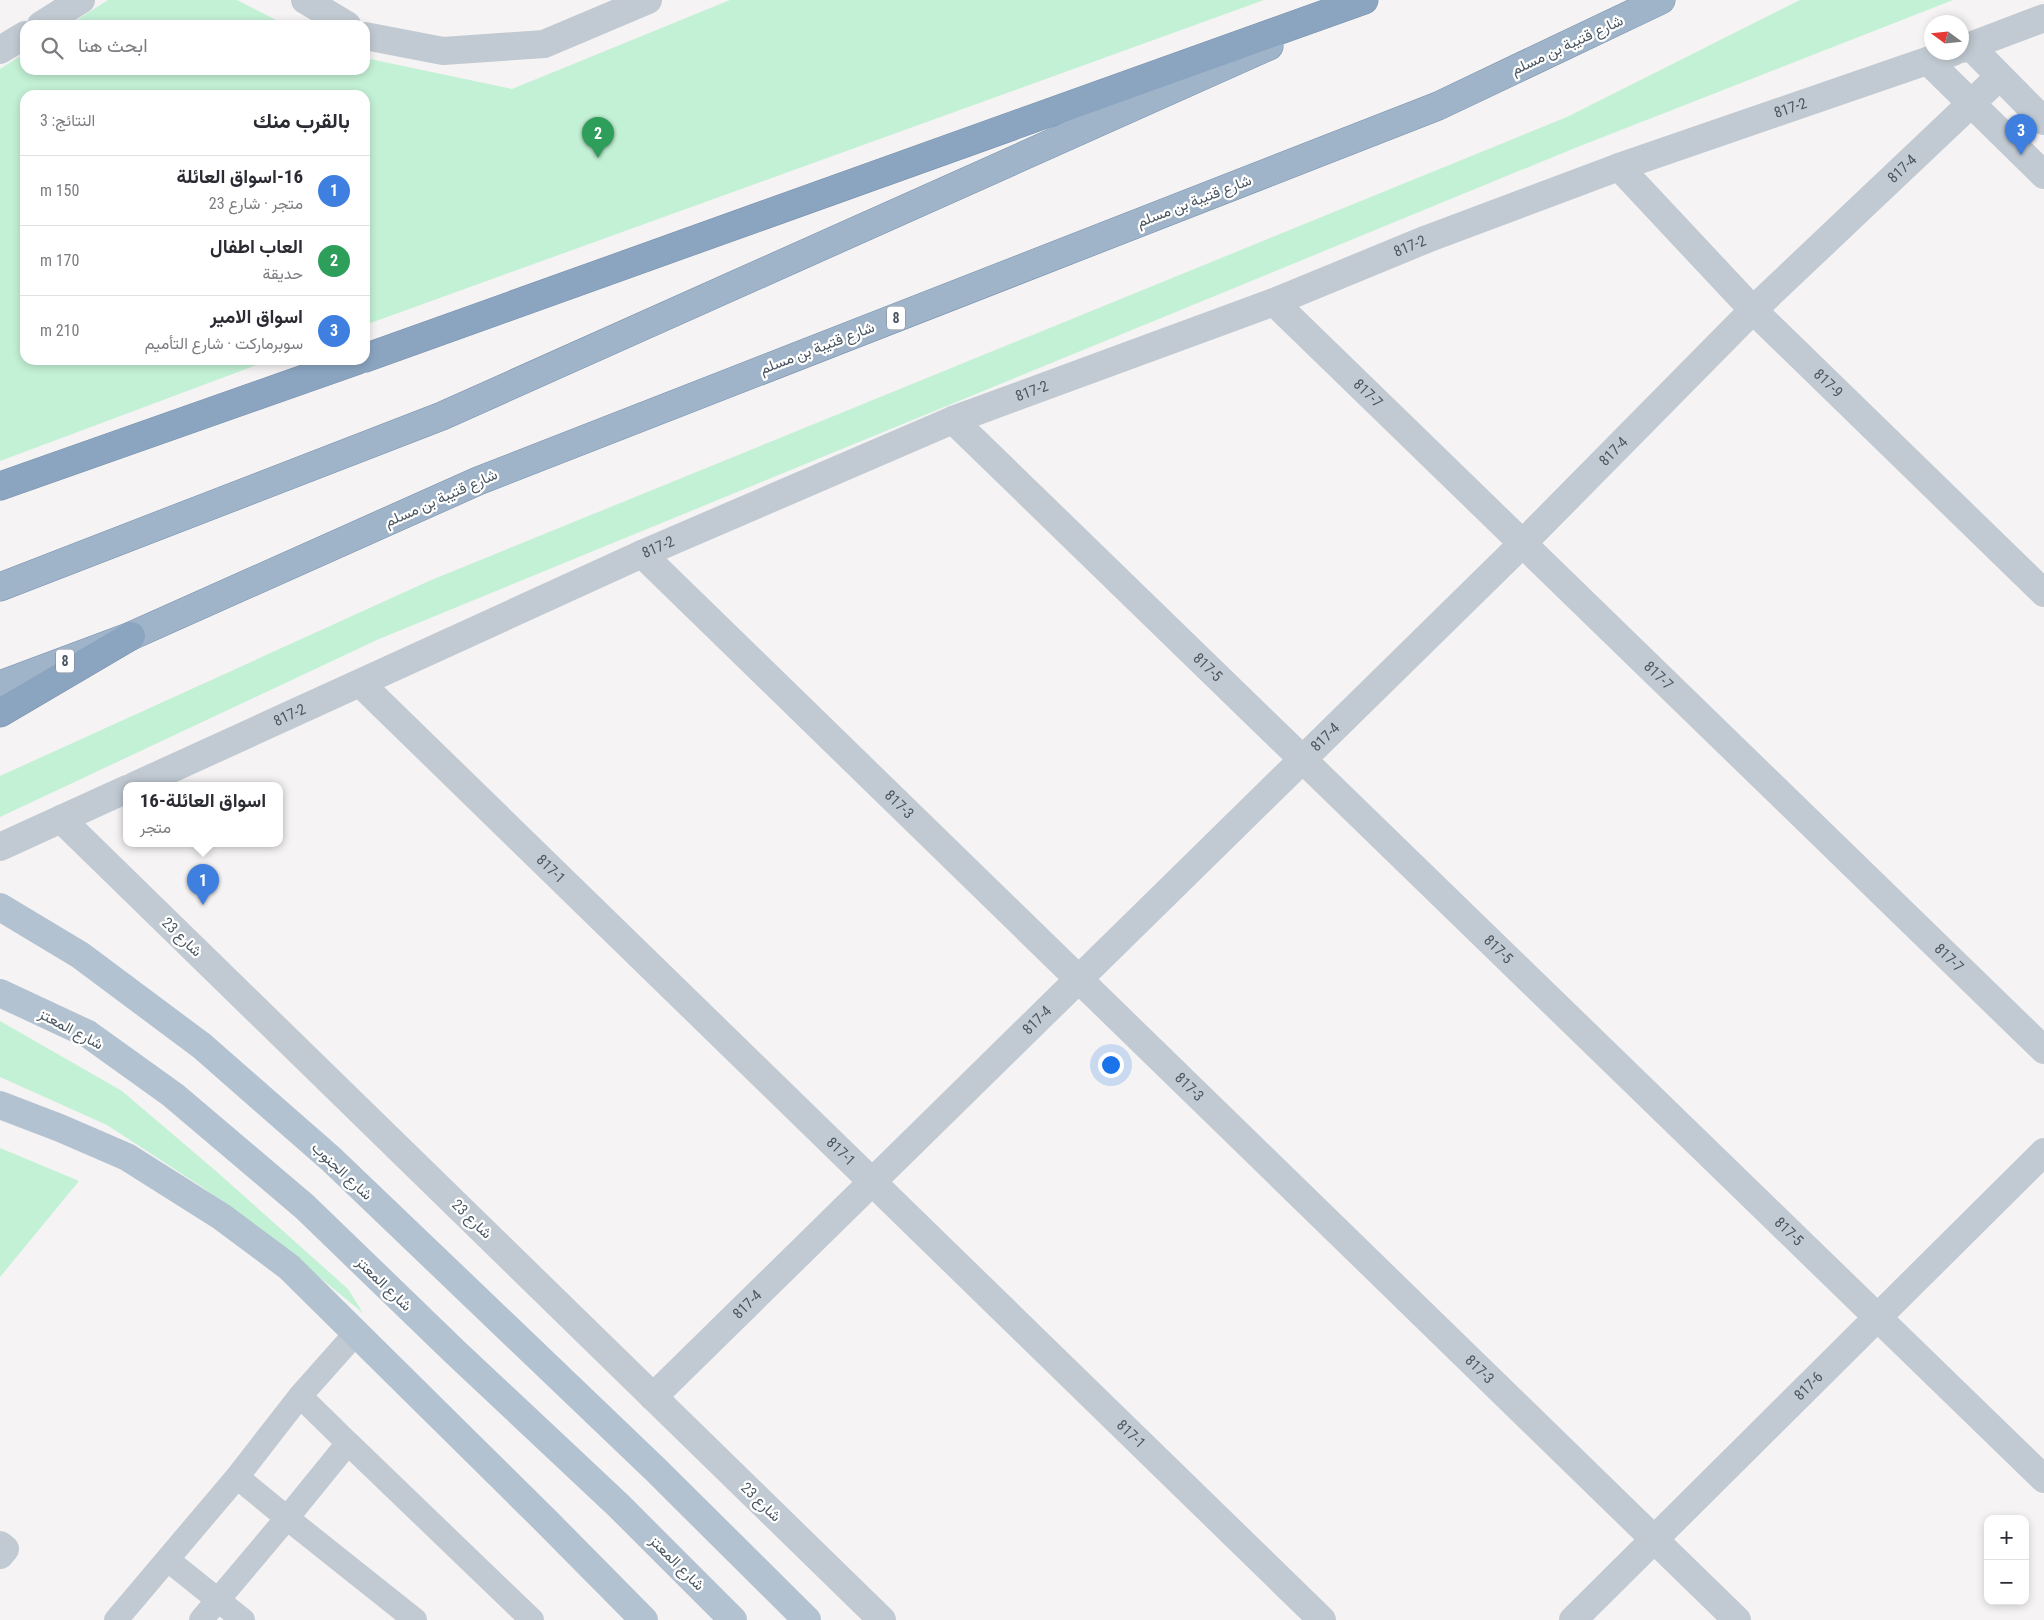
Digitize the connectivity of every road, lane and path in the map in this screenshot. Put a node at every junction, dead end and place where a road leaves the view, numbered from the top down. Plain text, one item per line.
1 (81, 0) edge
2 (305, 0) edge
3 (648, 0) edge
4 (1364, 0) edge
5 (1371, 0) edge
6 (1661, 0) edge
7 (2044, 18) edge
8 (49, 20) edge
9 (339, 20) edge
10 (370, 37) edge
11 (20, 38) edge
12 (1969, 46) edge
13 (0, 50) edge
14 (1930, 60) edge
15 (1956, 60) edge
16 (1968, 60) edge
17 (1999, 77) junction
18 (1971, 104) junction
19 (2044, 121) edge
20 (1618, 168) junction
21 (2044, 175) edge
22 (1274, 302) junction
23 (1753, 310) junction
24 (370, 356) edge
25 (344, 365) edge
26 (953, 420) junction
27 (0, 486) edge
28 (1522, 544) junction
29 (642, 554) junction
30 (0, 587) edge
31 (2044, 593) edge
32 (131, 636) junction
33 (361, 684) junction
34 (0, 685) edge
35 (0, 713) edge
36 (1302, 760) junction
37 (143, 782) edge
38 (123, 791) edge
39 (61, 819) junction
40 (0, 847) edge
41 (0, 907) edge
42 (1078, 979) junction
43 (0, 993) edge
44 (2044, 1050) edge
45 (0, 1105) edge
46 (2044, 1152) edge
47 (872, 1182) junction
48 (1878, 1317) junction
49 (356, 1333) junction
50 (300, 1396) junction
51 (653, 1397) junction
52 (348, 1443) junction
53 (237, 1477) junction
54 (2044, 1479) edge
55 (287, 1518) junction
56 (1654, 1539) junction
57 (0, 1545) edge
58 (0, 1555) edge
59 (168, 1560) junction
60 (218, 1600) junction
61 (116, 1620) edge
62 (201, 1620) edge
63 (243, 1620) edge
64 (415, 1620) edge
65 (532, 1620) edge
66 (644, 1620) edge
67 (734, 1620) edge
68 (807, 1620) edge
69 (882, 1620) edge
70 (1322, 1620) edge
71 (1573, 1620) edge
72 (1737, 1620) edge

1 - 8 street
2 - 9 street
3 - 10 street
4 - 24 highway
5 - 30 highway
6 - 32 highway, شارع قتيبة بن مسلم / 8
7 - 12 street, 817-2
11 - 13 street
14 - 20 street, 817-2
15 - 18 street
16 - 17 street
17 - 18 street, 817-4
17 - 19 street
18 - 21 street
18 - 23 street, 817-4
20 - 22 street, 817-2
20 - 23 street, 817-9
22 - 26 street, 817-2
22 - 28 street, 817-7
23 - 28 street, 817-4
23 - 31 street, 817-9
25 - 27 highway
26 - 29 street, 817-2
26 - 36 street, 817-5
28 - 36 street, 817-4
28 - 44 street, 817-7
29 - 33 street, 817-2
29 - 42 street, 817-3
32 - 34 highway, شارع قتيبة بن مسلم / 8
32 - 35 highway
33 - 37 street, 817-2
33 - 47 street, 817-1
36 - 42 street, 817-4
36 - 48 street, 817-5
38 - 39 street
39 - 40 street
39 - 51 street, شارع 23
41 - 68 main road, شارع الجنوب
42 - 47 street, 817-4
42 - 56 street, 817-3
43 - 67 main road, شارع المعتز
45 - 49 main road
46 - 48 street, 817-6
47 - 51 street, 817-4
47 - 70 street, 817-1
48 - 54 street, 817-5
48 - 56 street, 817-6
49 - 50 lane
49 - 66 main road
50 - 52 lane
50 - 53 lane
51 - 69 street, شارع 23
52 - 55 lane
52 - 65 lane
53 - 55 lane
53 - 59 lane
55 - 60 lane
55 - 64 lane
56 - 71 street, 817-6
56 - 72 street, 817-3
57 - 58 street
59 - 60 lane
59 - 61 lane
60 - 62 lane
60 - 63 lane

